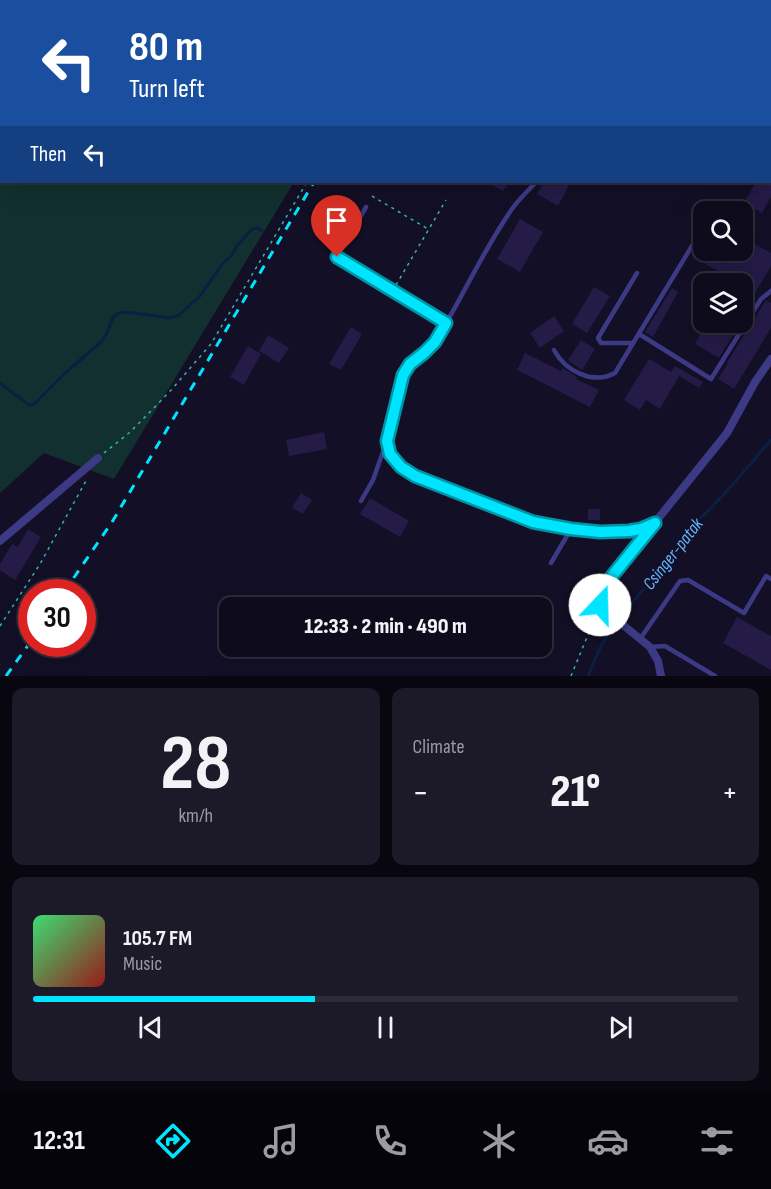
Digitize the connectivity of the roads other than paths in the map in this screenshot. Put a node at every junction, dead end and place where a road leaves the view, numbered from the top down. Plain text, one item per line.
1 (535, 183) edge
2 (366, 207) dead end
3 (693, 244) edge
4 (637, 273) dead end
5 (771, 291) edge
6 (446, 323) junction
7 (639, 334) junction
8 (633, 343) junction
9 (554, 350) dead end
10 (771, 359) edge
11 (387, 441) junction
12 (98, 458) road end
13 (361, 501) dead end
14 (655, 523) junction
15 (571, 529) junction
16 (0, 542) edge
17 (551, 563) dead end
18 (771, 579) edge
19 (640, 639) junction
20 (650, 647) junction
21 (661, 676) edge
22 (715, 676) edge

1 - 6 lane
2 - 6 lane
3 - 7 lane
4 - 8 lane
5 - 7 lane
6 - 11 lane
7 - 8 lane
8 - 9 lane
10 - 14 street
11 - 13 lane
11 - 15 lane
12 - 16 street
14 - 15 lane
14 - 19 street
15 - 17 lane
18 - 19 lane
19 - 20 street
20 - 21 street
20 - 22 lane

